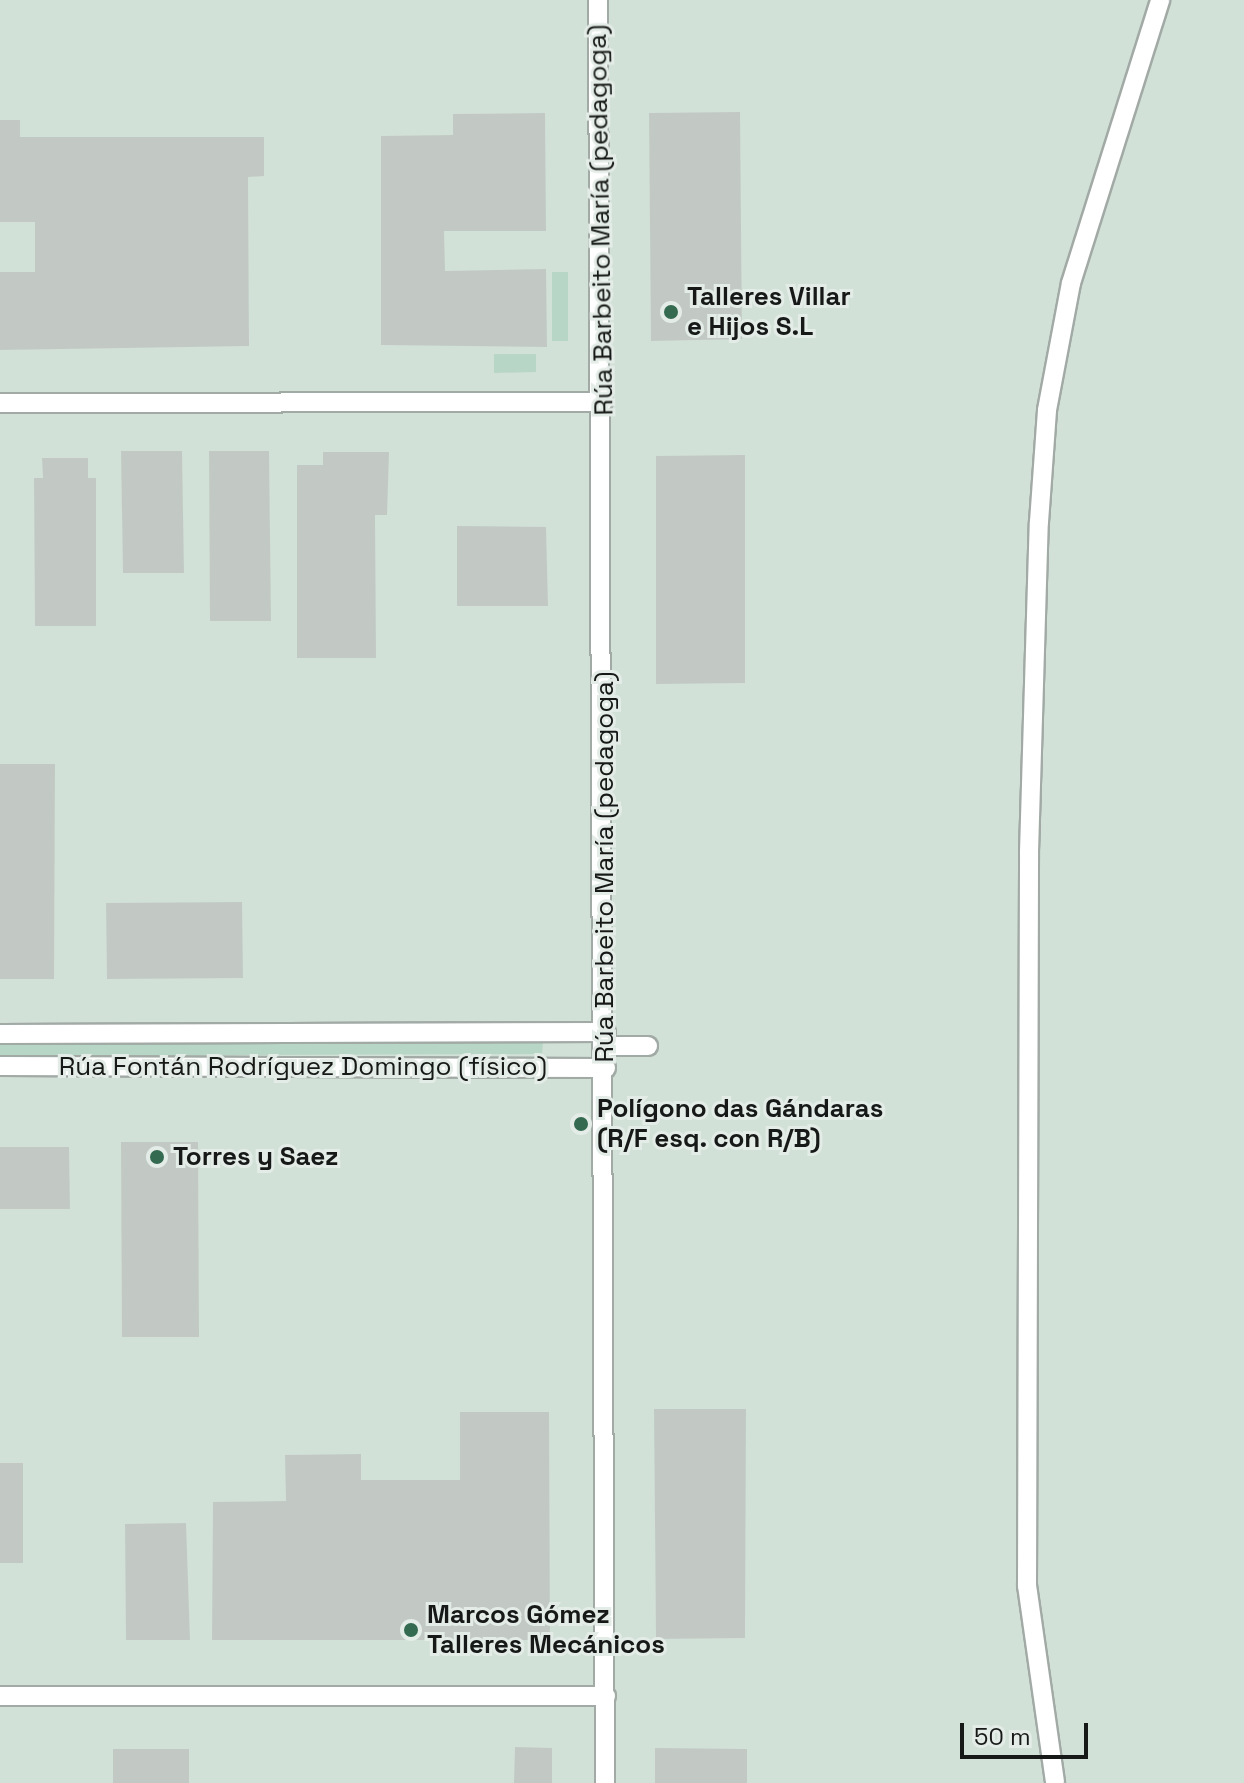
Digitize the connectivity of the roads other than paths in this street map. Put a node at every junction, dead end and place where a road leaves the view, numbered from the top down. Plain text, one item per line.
1 (598, 0) edge
2 (1160, 0) edge
3 (603, 402) junction
4 (0, 403) edge
5 (0, 1034) edge
6 (606, 1039) junction
7 (648, 1046) dead end
8 (0, 1066) edge
9 (606, 1068) junction
10 (0, 1696) edge
11 (606, 1696) junction
12 (1055, 1782) edge
13 (605, 1783) edge

1 - 3 street, Rúa Barbeito María (pedagoga)
2 - 12 street
3 - 4 street
3 - 6 street, Rúa Barbeito María (pedagoga)
5 - 6 street, Rúa Fontán Rodríguez Domingo (físico)
6 - 7 street, Rúa Fontán Rodríguez Domingo (físico)
6 - 9 street, Rúa Barbeito María (pedagoga)
8 - 9 street, Rúa Fontán Rodríguez Domingo (físico)
9 - 11 street, Rúa Barbeito María (pedagoga)
10 - 11 street
11 - 13 street, Rúa Barbeito María (pedagoga)

